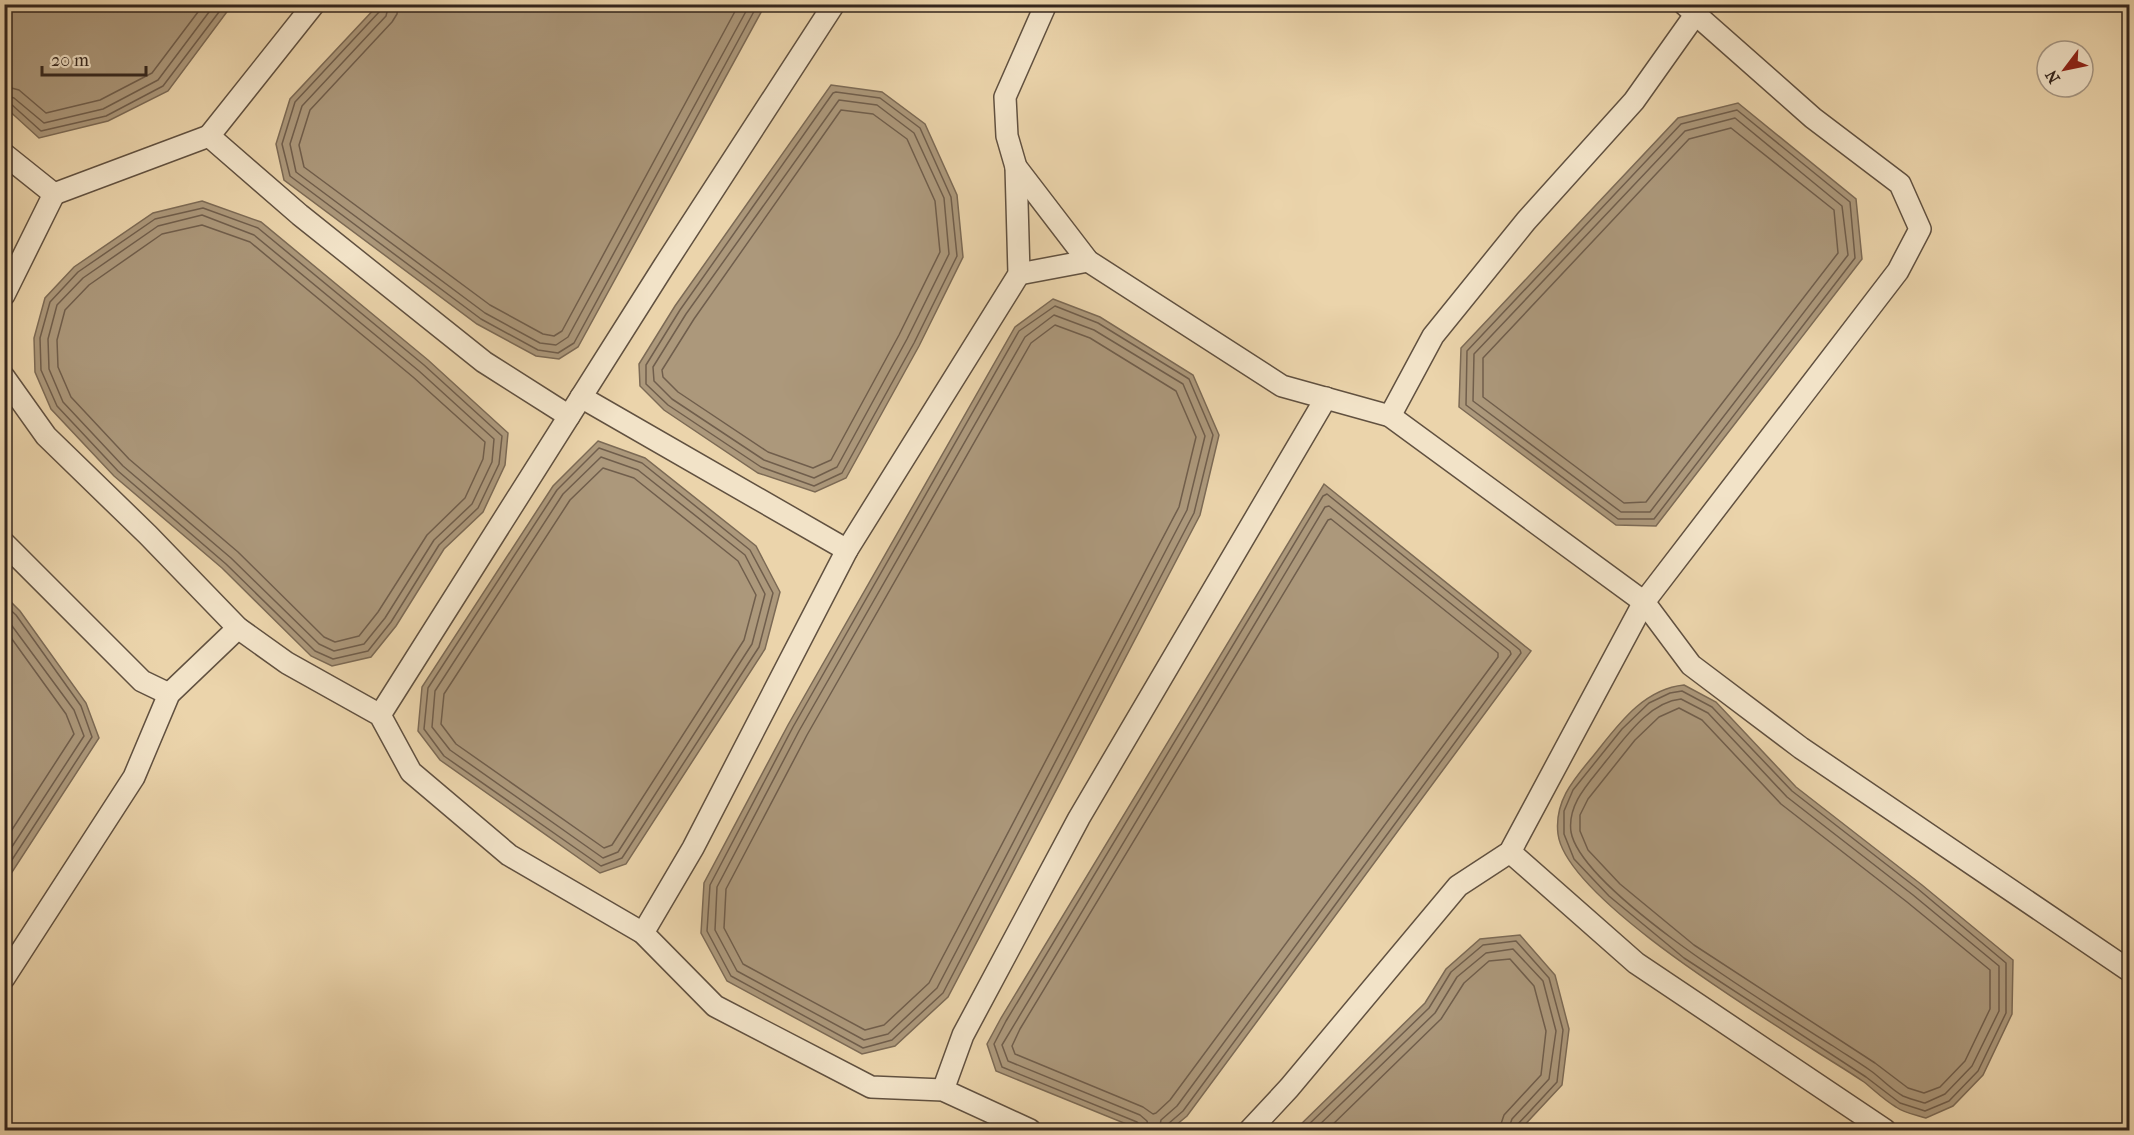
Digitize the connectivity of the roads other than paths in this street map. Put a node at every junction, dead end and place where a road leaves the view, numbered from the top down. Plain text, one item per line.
1 (314, 4) edge
2 (834, 4) edge
3 (1046, 4) edge
4 (1690, 10) edge
5 (209, 136) junction
6 (4, 154) edge
7 (1016, 167) junction
8 (54, 194) junction
9 (1088, 261) junction
10 (1019, 274) junction
11 (4, 295) edge
12 (4, 377) edge
13 (581, 397) junction
14 (1326, 398) junction
15 (569, 416) junction
16 (1390, 416) junction
17 (4, 543) edge
18 (847, 550) junction
19 (1644, 602) junction
20 (238, 628) junction
21 (169, 694) junction
22 (380, 715) junction
23 (1510, 852) junction
24 (644, 933) junction
25 (2130, 971) edge
26 (4, 978) edge
27 (943, 1090) junction
28 (1030, 1131) edge
29 (1250, 1131) edge
30 (1885, 1131) edge

1 - 5 lane
2 - 13 lane
3 - 7 lane
4 - 16 lane
4 - 19 lane
5 - 8 lane
5 - 15 lane
6 - 8 lane
7 - 9 lane
7 - 10 lane
8 - 11 lane
9 - 10 lane
9 - 14 lane
10 - 18 lane
12 - 20 lane
13 - 15 lane
13 - 18 lane
14 - 16 lane
14 - 27 lane
15 - 22 lane
16 - 19 lane
17 - 21 lane
18 - 24 lane
19 - 23 lane
19 - 25 lane
20 - 21 lane
20 - 22 lane
21 - 26 lane
22 - 24 lane
23 - 29 lane
23 - 30 lane
24 - 27 lane
27 - 28 lane

